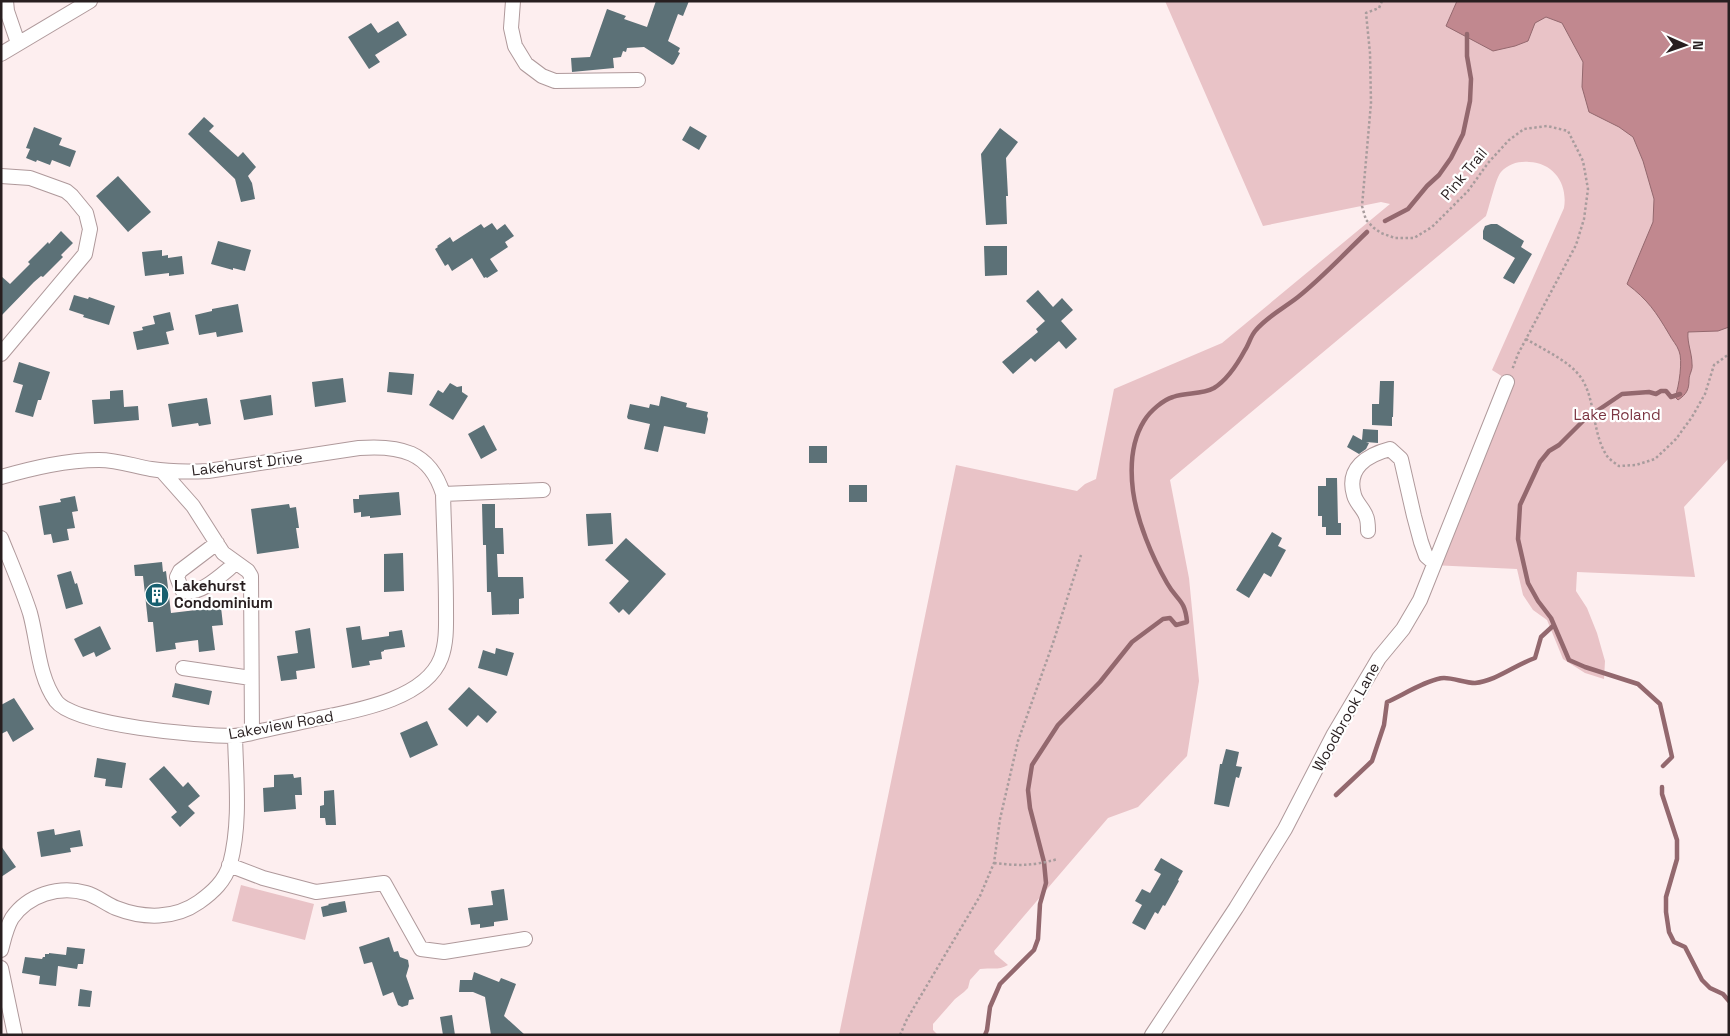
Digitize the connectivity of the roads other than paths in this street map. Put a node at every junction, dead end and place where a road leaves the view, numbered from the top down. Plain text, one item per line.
1 (6, 1) edge
2 (90, 1) edge
3 (514, 1) edge
4 (18, 43) junction
5 (1, 54) edge
6 (638, 80) dead end
7 (1, 176) edge
8 (1, 354) edge
9 (1507, 382) road end
10 (162, 471) junction
11 (1, 477) edge
12 (543, 490) dead end
13 (443, 494) junction
14 (1368, 531) dead end
15 (1, 538) edge
16 (217, 544) junction
17 (236, 563) junction
18 (1434, 563) junction
19 (183, 668) dead end
20 (251, 678) junction
21 (252, 733) junction
22 (235, 736) junction
23 (230, 865) junction
24 (525, 939) dead end
25 (1, 950) edge
26 (1, 968) edge
27 (15, 1035) edge
28 (1152, 1035) edge

1 - 4 street
2 - 4 street
3 - 6 street
4 - 5 street
7 - 8 street
9 - 18 street, Woodbrook Lane
10 - 11 street, Lakehurst Drive
10 - 13 street, Lakehurst Drive
10 - 16 street
12 - 13 street
13 - 21 street, Lakeview Road
14 - 18 street
15 - 22 street, Lakeview Road
16 - 17 street
16 - 17 street
17 - 20 street
18 - 28 street, Woodbrook Lane
19 - 20 street
20 - 21 street
21 - 22 street, Lakeview Road
22 - 23 street
23 - 24 street
23 - 25 street
26 - 27 street

